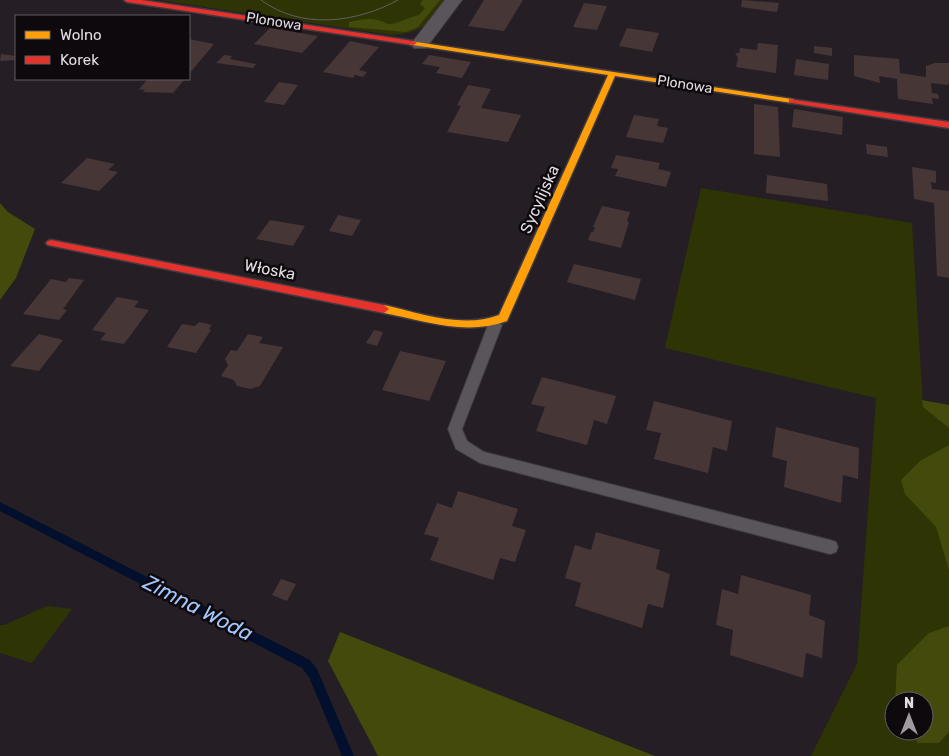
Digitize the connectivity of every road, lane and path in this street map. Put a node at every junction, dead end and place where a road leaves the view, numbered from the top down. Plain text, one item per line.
1 (127, 0) edge
2 (454, 0) edge
3 (420, 44) junction
4 (613, 73) junction
5 (949, 125) edge
6 (51, 243) dead end
7 (489, 326) junction
8 (830, 547) dead end

1 - 3 street, Plonowa
2 - 3 street
3 - 4 street, Plonowa
4 - 5 street, Plonowa
4 - 7 street, Sycylijska
6 - 7 street, Włoska
7 - 8 lane

